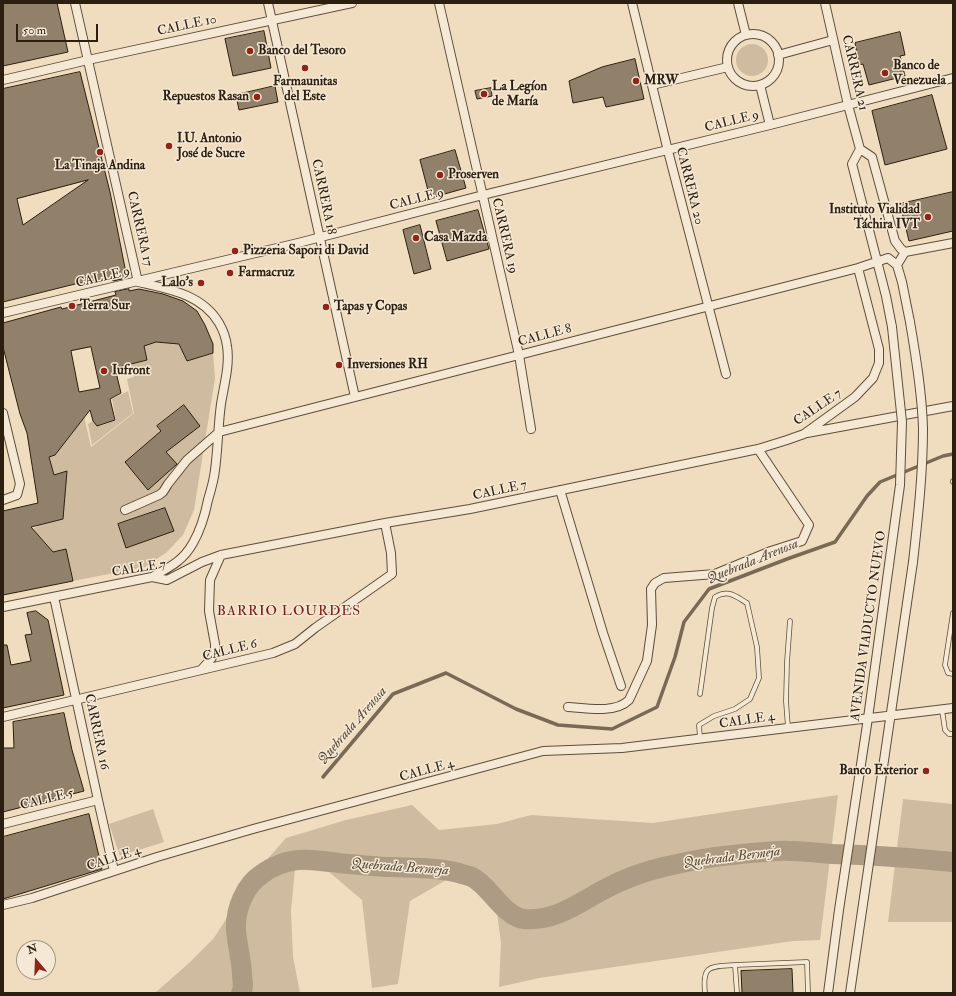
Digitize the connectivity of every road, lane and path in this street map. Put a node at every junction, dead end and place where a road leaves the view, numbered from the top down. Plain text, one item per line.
1 (75, 3) edge
2 (268, 3) edge
3 (352, 3) edge
4 (439, 3) edge
5 (632, 3) edge
6 (738, 3) edge
7 (825, 3) edge
8 (272, 20) junction
9 (746, 35) junction
10 (833, 40) junction
11 (778, 55) junction
12 (88, 60) junction
13 (728, 67) junction
14 (953, 78) edge
15 (3, 80) edge
16 (652, 85) junction
17 (760, 85) junction
18 (848, 105) junction
19 (770, 125) junction
20 (860, 149) junction
21 (668, 150) junction
22 (483, 195) junction
23 (320, 237) junction
24 (953, 243) edge
25 (905, 252) junction
26 (878, 262) junction
27 (897, 265) junction
28 (858, 268) junction
29 (138, 282) junction
30 (708, 306) junction
31 (3, 313) edge
32 (519, 355) junction
33 (726, 374) dead end
34 (355, 396) junction
35 (953, 406) edge
36 (3, 413) edge
37 (532, 429) dead end
38 (219, 432) junction
39 (804, 434) junction
40 (758, 449) junction
41 (560, 490) junction
42 (3, 500) edge
43 (125, 510) dead end
44 (384, 524) junction
45 (221, 555) junction
46 (152, 577) junction
47 (54, 597) junction
48 (3, 607) edge
49 (953, 613) edge
50 (790, 621) dead end
51 (200, 670) junction
52 (953, 674) edge
53 (621, 686) dead end
54 (700, 694) dead end
55 (76, 699) junction
56 (568, 707) dead end
57 (953, 708) edge
58 (942, 710) junction
59 (890, 715) junction
60 (3, 717) edge
61 (868, 718) junction
62 (788, 728) junction
63 (953, 734) edge
64 (700, 740) junction
65 (98, 800) junction
66 (3, 824) edge
67 (114, 872) junction
68 (3, 906) edge
69 (735, 965) junction
70 (705, 993) edge
71 (737, 993) edge
72 (808, 993) edge
73 (828, 993) edge
74 (850, 993) edge

1 - 12 street, CARRERA 17
2 - 8 street, CARRERA 18
3 - 8 street, CALLE 10
4 - 22 street, CARRERA 19
5 - 16 street, CARRERA 20
6 - 9 street
7 - 10 street, CARRERA 21
8 - 12 street, CALLE 10
8 - 23 street, CARRERA 18
9 - 11 street
9 - 13 street
10 - 11 street
10 - 18 street, CARRERA 21
11 - 17 street
12 - 15 street, CALLE 10
12 - 29 street, CARRERA 17
13 - 16 street
13 - 17 street
14 - 18 street, CALLE 9
16 - 21 street, CARRERA 20
17 - 19 street
18 - 19 street, CALLE 9
18 - 20 street, CARRERA 21
19 - 21 street, CALLE 9
20 - 25 street, CARRERA 21
20 - 26 street
21 - 22 street, CALLE 9
21 - 30 street, CARRERA 20
22 - 23 street, CALLE 9
22 - 32 street, CARRERA 19
23 - 29 street, CALLE 9
23 - 34 street, CARRERA 18
24 - 25 street
25 - 27 street
26 - 27 street
26 - 28 street, CALLE 8
26 - 61 street, AVENIDA VIADUCTO NUEVO, bridge
27 - 59 street, bridge
28 - 30 street, CALLE 8
28 - 39 street, CALLE 7
29 - 31 street, CALLE 9
29 - 38 street, CARRERA 17
30 - 32 street, CALLE 8
30 - 33 street, CARRERA 20
32 - 34 street, CALLE 8
32 - 37 street, CARRERA 19
34 - 38 street, CALLE 8
35 - 39 street
36 - 42 street
38 - 43 street
38 - 46 street, CARRERA 17
39 - 40 street, CALLE 7
40 - 41 street, CALLE 7
40 - 56 street
41 - 44 street, CALLE 7
41 - 53 street
44 - 45 street, CALLE 7
44 - 51 street, CALLE 6
45 - 46 street, CALLE 7
45 - 51 street
46 - 47 street, CALLE 7
47 - 48 street, CALLE 7
47 - 55 street, CARRERA 16
49 - 52 lane
50 - 62 lane
51 - 55 street, CALLE 6
54 - 64 lane
55 - 60 street, CALLE 6
55 - 65 street, CARRERA 16
57 - 58 street, CALLE 4
58 - 59 street, CALLE 4
58 - 63 lane
59 - 61 street, CALLE 4
59 - 74 street
61 - 62 street, CALLE 4
61 - 73 street, AVENIDA VIADUCTO NUEVO
62 - 64 street, CALLE 4
64 - 67 street, CALLE 4
65 - 66 street, CALLE 5
65 - 67 street, CARRERA 16
67 - 68 street, CALLE 4
69 - 70 lane
69 - 71 lane
69 - 72 lane

